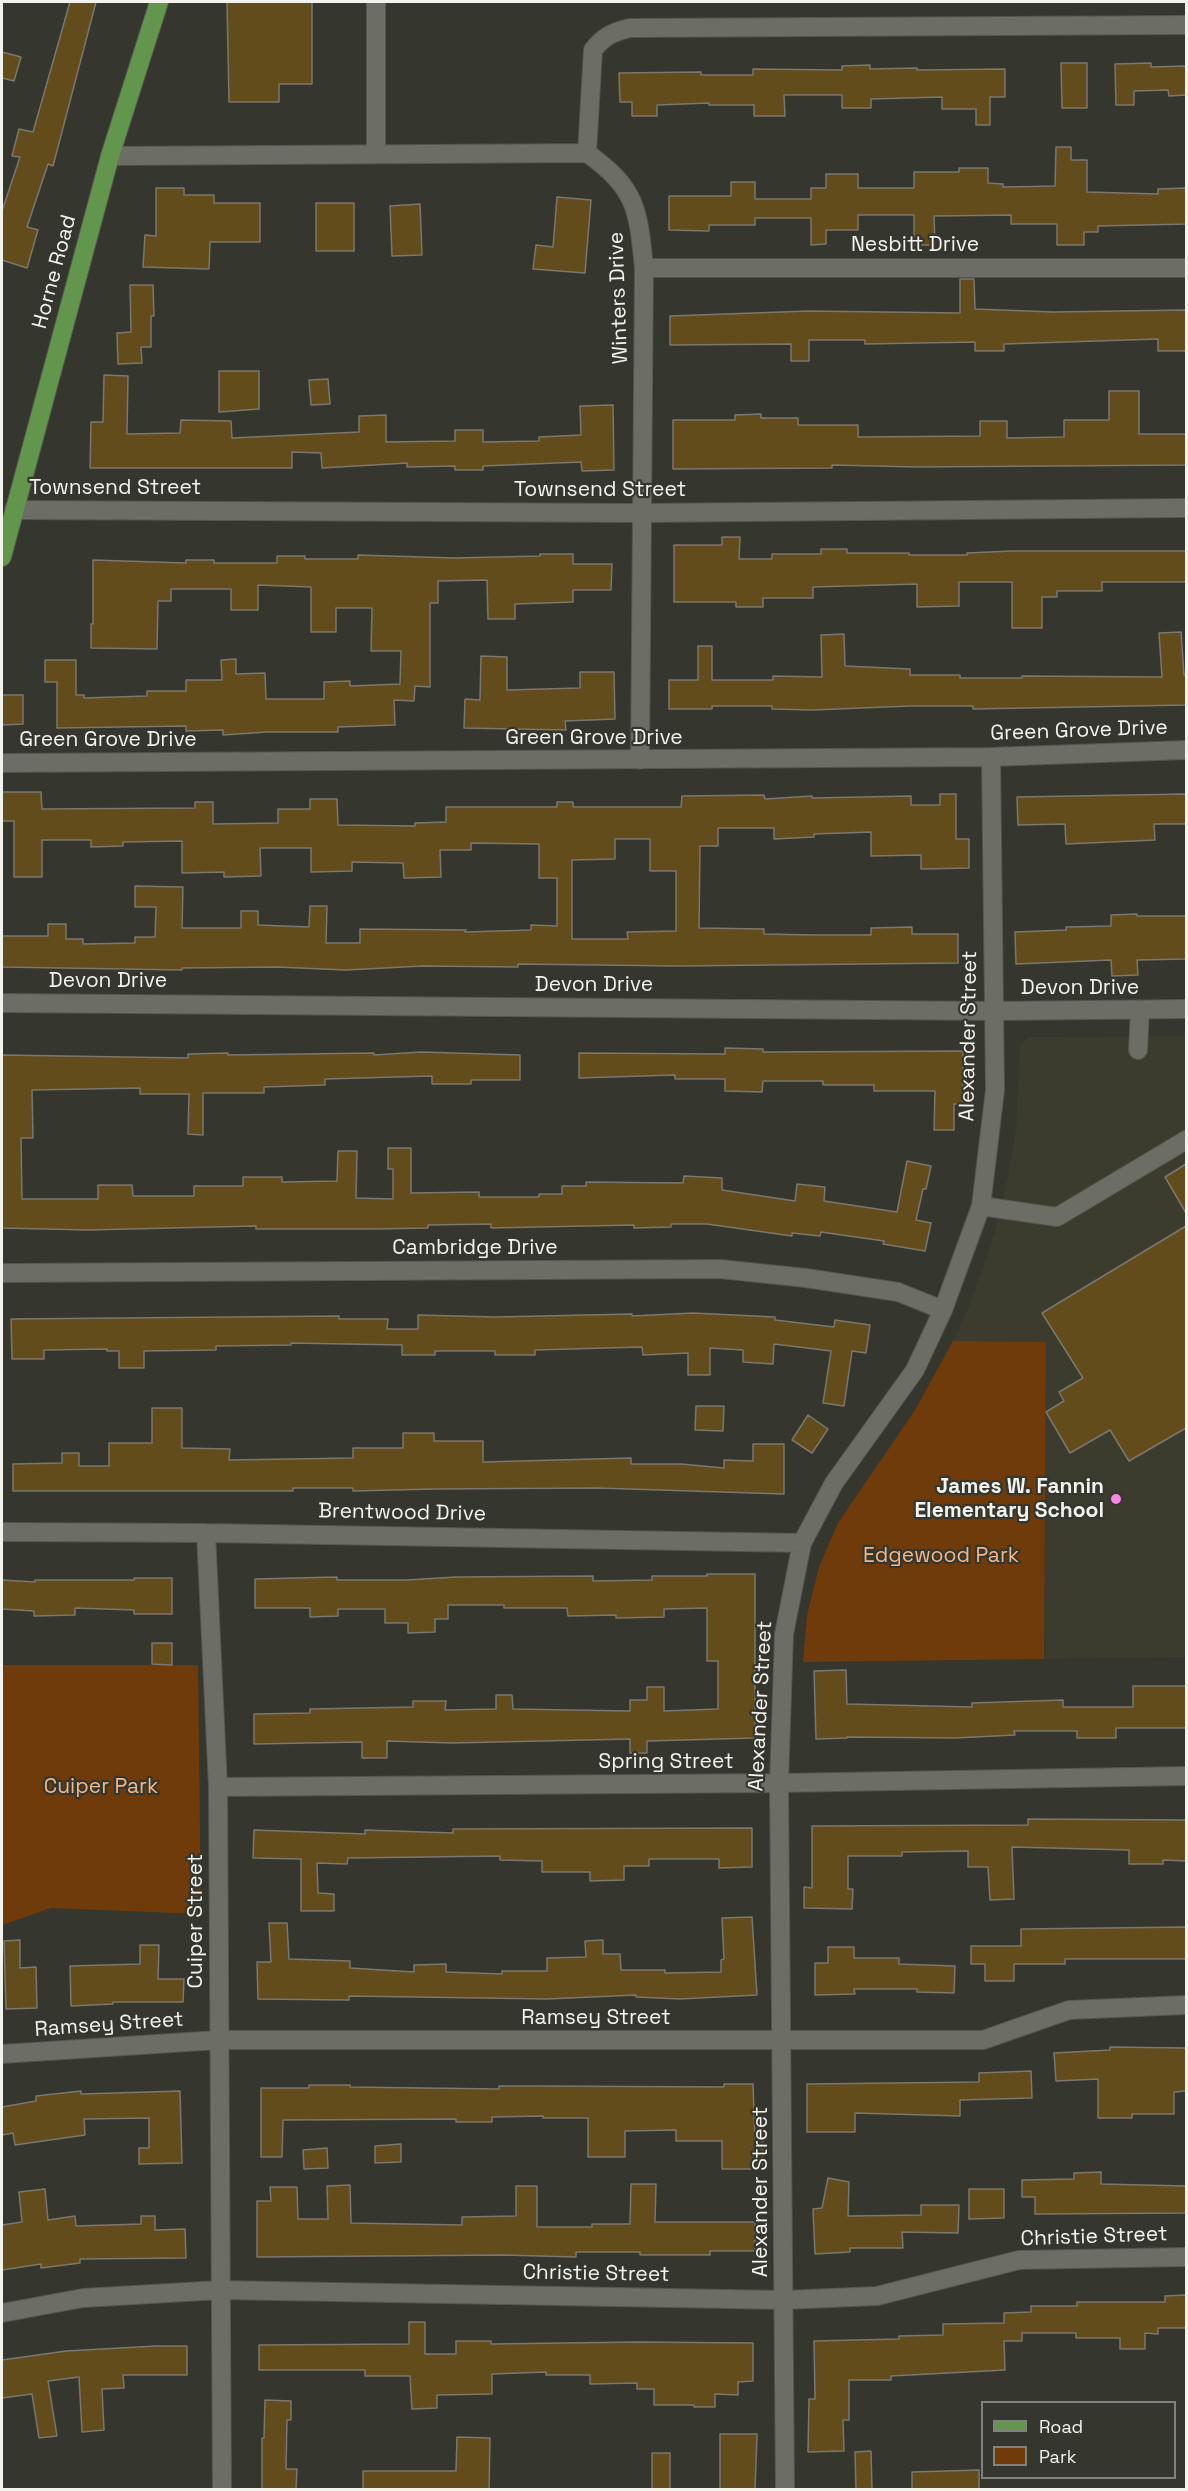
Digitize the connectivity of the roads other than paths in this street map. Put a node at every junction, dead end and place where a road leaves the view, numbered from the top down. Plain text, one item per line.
1 (159, 2) edge
2 (376, 2) edge
3 (1186, 25) edge
4 (586, 153) junction
5 (376, 154) junction
6 (110, 156) junction
7 (644, 268) junction
8 (1186, 268) edge
9 (1186, 508) edge
10 (14, 510) junction
11 (643, 513) junction
12 (2, 557) edge
13 (1186, 750) edge
14 (991, 757) junction
15 (640, 760) junction
16 (2, 763) edge
17 (2, 1002) edge
18 (1140, 1010) junction
19 (1186, 1010) edge
20 (994, 1011) junction
21 (1138, 1050) dead end
22 (1186, 1140) edge
23 (981, 1206) junction
24 (2, 1274) edge
25 (943, 1310) junction
26 (2, 1532) edge
27 (206, 1533) junction
28 (802, 1543) junction
29 (1186, 1776) edge
30 (779, 1783) junction
31 (218, 1787) junction
32 (1186, 2005) edge
33 (219, 2040) junction
34 (782, 2040) junction
35 (2, 2054) edge
36 (1186, 2257) edge
37 (220, 2290) junction
38 (784, 2300) junction
39 (2, 2313) edge
40 (222, 2490) edge
41 (785, 2490) edge

1 - 6 main road, Horne Road
2 - 5 street
3 - 4 street
4 - 5 street
4 - 7 street, Winters Drive
5 - 6 street
6 - 10 main road, Horne Road
7 - 8 street, Nesbitt Drive
7 - 11 street, Winters Drive
9 - 11 street, Townsend Street
10 - 11 street, Townsend Street
10 - 12 main road, Horne Road
11 - 15 street, Winters Drive
13 - 14 street, Green Grove Drive
14 - 15 street, Green Grove Drive
14 - 20 street, Alexander Street
15 - 16 street, Green Grove Drive
17 - 20 street, Devon Drive
18 - 19 street, Devon Drive
18 - 20 street, Devon Drive
18 - 21 street
20 - 23 street, Alexander Street
22 - 23 street
23 - 25 street, Alexander Street
24 - 25 street, Cambridge Drive
25 - 28 street, Alexander Street
26 - 27 street, Brentwood Drive
27 - 28 street, Brentwood Drive
27 - 31 street, Cuiper Street
28 - 30 street, Alexander Street
29 - 30 street, Spring Street
30 - 31 street, Spring Street
30 - 34 street, Alexander Street
31 - 33 street, Cuiper Street
32 - 34 street, Ramsey Street
33 - 34 street, Ramsey Street
33 - 35 street, Ramsey Street
33 - 37 street, Cuiper Street
34 - 38 street, Alexander Street
36 - 38 street, Christie Street
37 - 38 street, Christie Street
37 - 39 street, Christie Street
37 - 40 street, Cuiper Street
38 - 41 street, Alexander Street

